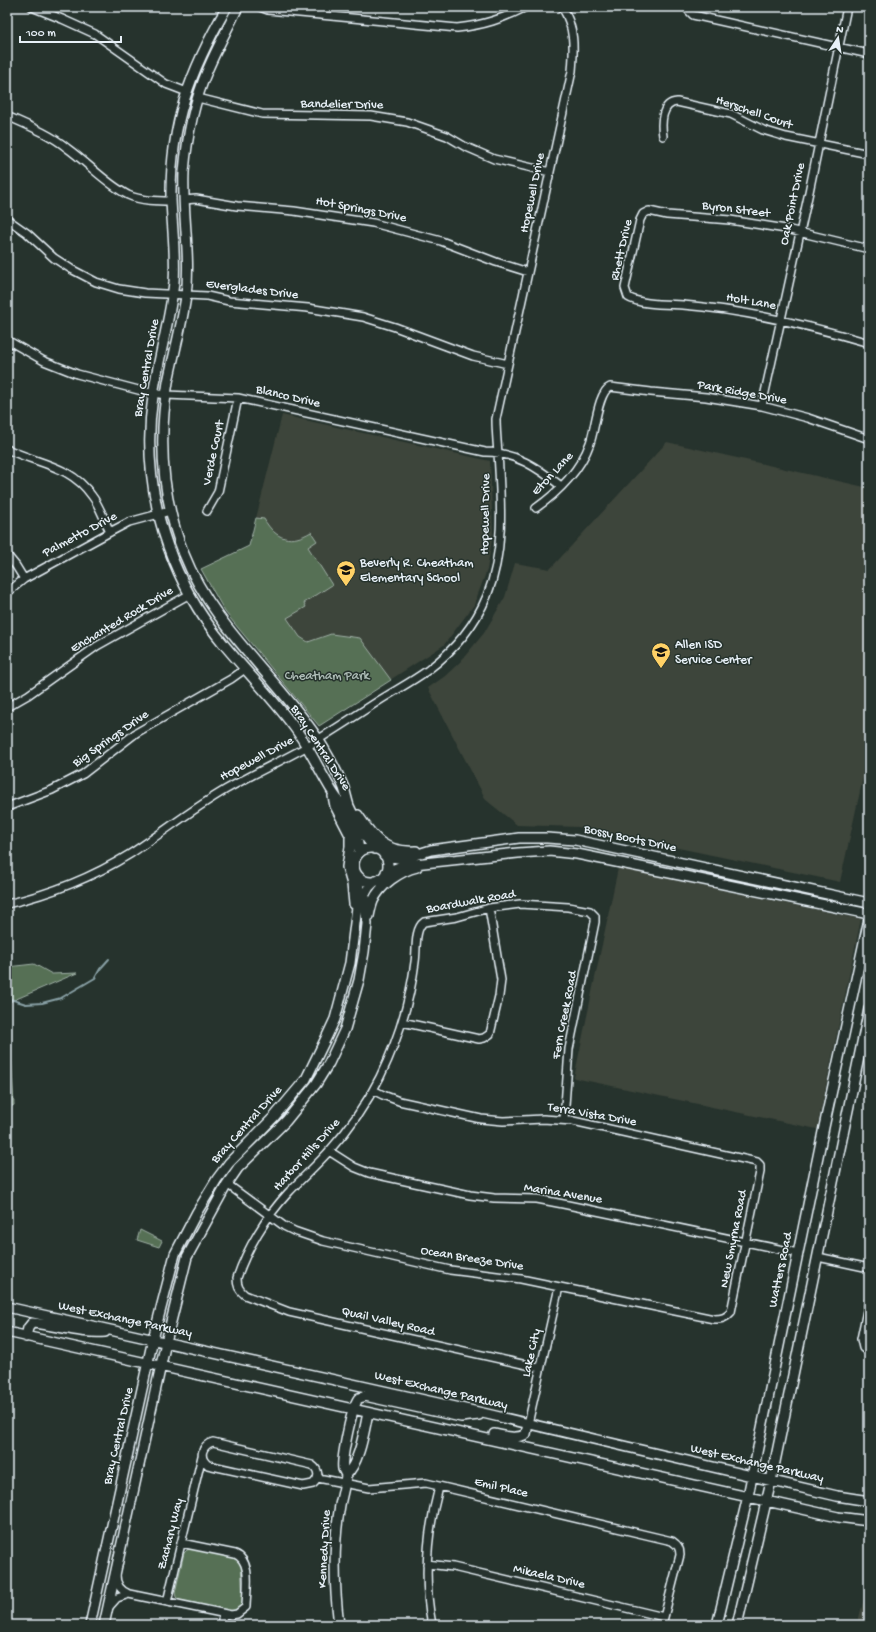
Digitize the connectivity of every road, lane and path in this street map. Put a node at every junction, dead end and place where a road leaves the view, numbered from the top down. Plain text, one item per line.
1 (32, 7) edge
2 (227, 7) edge
3 (238, 7) edge
4 (260, 7) edge
5 (526, 7) edge
6 (562, 7) edge
7 (847, 7) edge
8 (688, 9) edge
9 (838, 47) junction
10 (869, 54) edge
11 (187, 92) junction
12 (198, 98) junction
13 (7, 116) edge
14 (663, 136) dead end
15 (818, 143) junction
16 (869, 154) edge
17 (550, 172) junction
18 (184, 200) junction
19 (171, 201) junction
20 (646, 212) joint
21 (7, 219) edge
22 (800, 232) junction
23 (869, 249) edge
24 (528, 272) junction
25 (173, 294) junction
26 (186, 295) junction
27 (627, 295) joint
28 (781, 319) junction
29 (7, 340) edge
30 (869, 343) edge
31 (508, 364) junction
32 (608, 388) joint
33 (153, 393) junction
34 (166, 395) junction
35 (238, 398) junction
36 (762, 406) junction
37 (869, 439) edge
38 (7, 448) edge
39 (498, 452) junction
40 (561, 486) junction
41 (536, 508) dead end
42 (170, 511) junction
43 (207, 511) dead end
44 (159, 515) junction
45 (110, 532) junction
46 (7, 555) edge
47 (24, 579) junction
48 (7, 593) edge
49 (190, 594) junction
50 (245, 669) junction
51 (7, 706) edge
52 (318, 739) junction
53 (306, 747) junction
54 (345, 791) junction
55 (333, 793) junction
56 (7, 808) edge
57 (375, 849) junction
58 (431, 850) junction
59 (359, 853) junction
60 (384, 855) junction
61 (432, 863) junction
62 (386, 872) junction
63 (358, 876) junction
64 (376, 881) junction
65 (869, 903) edge
66 (7, 904) edge
67 (489, 908) junction
68 (869, 914) edge
69 (595, 916) joint
70 (355, 918) junction
71 (869, 919) edge
72 (367, 924) junction
73 (421, 924) joint
74 (869, 1009) edge
75 (402, 1022) junction
76 (373, 1090) junction
77 (564, 1120) junction
78 (329, 1151) junction
79 (760, 1165) joint
80 (227, 1184) junction
81 (270, 1216) junction
82 (746, 1242) junction
83 (798, 1253) junction
84 (818, 1257) junction
85 (869, 1268) edge
86 (237, 1285) joint
87 (559, 1287) junction
88 (869, 1301) edge
89 (7, 1307) edge
90 (727, 1316) joint
91 (116, 1331) junction
92 (7, 1332) edge
93 (26, 1336) junction
94 (153, 1339) junction
95 (166, 1342) junction
96 (866, 1350) edge
97 (148, 1364) junction
98 (161, 1367) junction
99 (540, 1368) junction
100 (352, 1409) junction
101 (368, 1413) junction
102 (487, 1414) junction
103 (528, 1424) junction
104 (444, 1429) junction
105 (202, 1455) junction
106 (207, 1464) junction
107 (199, 1471) junction
108 (752, 1477) junction
109 (318, 1478) junction
110 (346, 1479) junction
111 (770, 1481) junction
112 (439, 1487) junction
113 (748, 1496) junction
114 (766, 1501) junction
115 (869, 1501) edge
116 (869, 1520) edge
117 (181, 1543) junction
118 (427, 1564) junction
119 (116, 1573) junction
120 (129, 1594) junction
121 (167, 1602) junction
122 (108, 1609) junction
123 (223, 1614) junction
124 (664, 1617) junction
125 (90, 1625) edge
126 (104, 1625) edge
127 (221, 1625) edge
128 (339, 1625) edge
129 (432, 1625) edge
130 (662, 1625) edge
131 (717, 1625) edge
132 (737, 1625) edge

1 - 11 street
2 - 11 street, Bray Central Drive
3 - 12 street, Bray Central Drive
4 - 5 street
6 - 17 street, Hopewell Drive
7 - 9 street, Oak Point Drive
8 - 9 street
9 - 10 street
9 - 15 street, Oak Point Drive
11 - 19 street, Bray Central Drive
12 - 17 street, Bandelier Drive
12 - 18 street, Bray Central Drive
13 - 19 street
14 - 15 street, Herschell Court
15 - 16 street
15 - 22 street, Oak Point Drive
17 - 24 street, Hopewell Drive
18 - 24 street, Hot Springs Drive
18 - 26 street, Bray Central Drive
19 - 25 street, Bray Central Drive
20 - 22 street, Byron Street
20 - 27 street, Rhett Drive
21 - 25 street, Everglades Drive
22 - 23 street, Byron Street
22 - 28 street, Oak Point Drive
24 - 31 street, Hopewell Drive
25 - 26 street, Everglades Drive
25 - 33 street, Bray Central Drive
26 - 31 street, Everglades Drive
26 - 34 street, Bray Central Drive
27 - 28 street, Holt Lane
28 - 30 street, Holt Lane
28 - 36 street, Oak Point Drive
29 - 33 street, Blanco Drive
31 - 39 street, Hopewell Drive
32 - 36 street, Park Ridge Drive
32 - 40 street, Eton Lane
33 - 34 street, Blanco Drive
33 - 44 street, Bray Central Drive
34 - 35 street, Blanco Drive
34 - 42 street, Bray Central Drive
35 - 39 street, Blanco Drive
35 - 43 street, Verde Court
36 - 37 street, Park Ridge Drive
38 - 45 street
39 - 40 street, Blanco Drive
39 - 52 street, Hopewell Drive
40 - 41 street, Eton Lane
42 - 44 street, Palmetto Drive
42 - 52 street, Bray Central Drive
44 - 45 street, Palmetto Drive
44 - 49 street, Bray Central Drive
45 - 47 street, Palmetto Drive
46 - 47 street
47 - 48 street, Palmetto Drive
49 - 50 street, Bray Central Drive
49 - 51 street, Enchanted Rock Drive
50 - 53 street, Bray Central Drive
50 - 56 street, Big Springs Drive
52 - 53 street, Hopewell Drive
52 - 54 street, Bray Central Drive
53 - 55 street, Bray Central Drive
53 - 66 street, Hopewell Drive
54 - 57 street, Bray Central Drive
54 - 58 street
55 - 59 street, Bray Central Drive
55 - 70 street
57 - 59 street
57 - 60 street
58 - 60 street, Bossy Boots Drive
58 - 65 street, Bossy Boots Drive
59 - 63 street
60 - 62 street
61 - 62 street, Bossy Boots Drive
61 - 68 street, Bossy Boots Drive
61 - 72 street
62 - 64 street
63 - 64 street
63 - 70 street, Bray Central Drive
64 - 72 street, Bray Central Drive
67 - 69 street, Boardwalk Road
67 - 73 street, Boardwalk Road
67 - 75 street
69 - 77 street, Fern Creek Road
70 - 94 street, Bray Central Drive
71 - 83 street, Watters Road
72 - 80 street, Bray Central Drive
73 - 75 street, Harbor Hills Drive
74 - 84 street
75 - 76 street, Harbor Hills Drive
76 - 77 street, Terra Vista Drive
76 - 78 street, Harbor Hills Drive
77 - 79 street, Terra Vista Drive
78 - 81 street, Harbor Hills Drive
78 - 82 street, Marina Avenue
79 - 82 street, New Smyrna Road
80 - 81 street, Ocean Breeze Drive
80 - 95 street, Bray Central Drive
81 - 86 street, Harbor Hills Drive
81 - 87 street, Ocean Breeze Drive
82 - 83 street, Marina Avenue
82 - 90 street, New Smyrna Road
83 - 108 street, Watters Road
84 - 85 street
84 - 111 street
86 - 99 street, Quail Valley Road
87 - 90 street, Ocean Breeze Drive
87 - 99 street, Lake City
88 - 96 street
89 - 91 street, West Exchange Parkway
91 - 93 street
91 - 94 street, West Exchange Parkway
92 - 93 street
93 - 97 street
94 - 95 street, West Exchange Parkway
94 - 97 street, Bray Central Drive
95 - 98 street, Bray Central Drive
95 - 102 street, West Exchange Parkway
97 - 98 street
97 - 125 street, Bray Central Drive
98 - 100 street
98 - 119 street, Bray Central Drive
99 - 103 street, Lake City
100 - 101 street
100 - 102 street
100 - 110 street, Kennedy Drive
101 - 104 street
101 - 110 street, Kennedy Drive
102 - 103 street, West Exchange Parkway
103 - 104 street
103 - 108 street, West Exchange Parkway
104 - 113 street
105 - 106 street
105 - 107 street, Zachary Way
105 - 109 street
106 - 107 street
106 - 109 street
107 - 117 street, Zachary Way
108 - 111 street, West Exchange Parkway
108 - 113 street, Watters Road
109 - 110 street, Emil Place
110 - 112 street, Emil Place
110 - 128 street, Kennedy Drive
111 - 114 street
111 - 115 street, West Exchange Parkway
112 - 118 street
112 - 124 street, Emil Place
113 - 114 street
113 - 131 street, Watters Road
114 - 116 street
114 - 132 street
117 - 121 street, Zachary Way
117 - 123 street
118 - 124 street, Mikaela Drive
118 - 129 street
119 - 120 street
119 - 122 street, Bray Central Drive
120 - 121 street
120 - 122 street
121 - 123 street
122 - 126 street, Bray Central Drive
123 - 127 street
124 - 130 street

